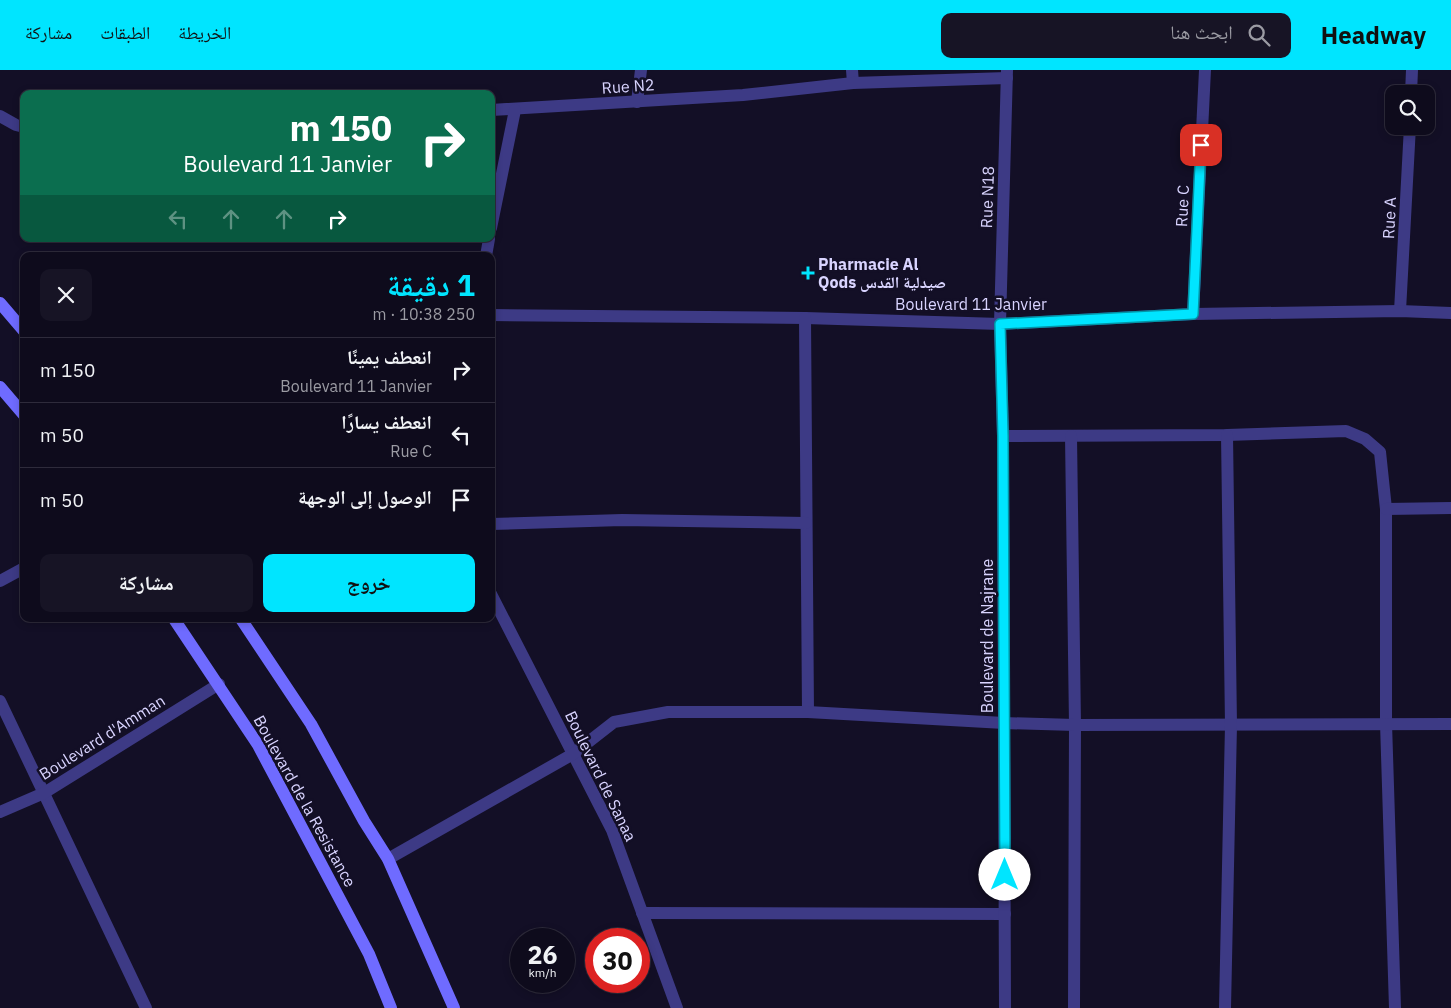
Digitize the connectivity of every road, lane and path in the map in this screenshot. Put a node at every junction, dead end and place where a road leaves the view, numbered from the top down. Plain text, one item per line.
1 (641, 70) edge
2 (852, 70) edge
3 (1205, 70) edge
4 (1412, 70) edge
5 (1007, 74) edge
6 (853, 83) junction
7 (1411, 85) edge
8 (637, 102) junction
9 (495, 110) edge
10 (515, 110) junction
11 (0, 116) edge
12 (20, 126) edge
13 (1410, 135) edge
14 (495, 208) edge
15 (0, 303) edge
16 (1400, 311) junction
17 (1451, 313) edge
18 (1193, 314) junction
19 (495, 315) edge
20 (805, 318) junction
21 (1000, 324) junction
22 (20, 326) edge
23 (0, 387) edge
24 (20, 410) edge
25 (1227, 434) junction
26 (1003, 436) junction
27 (1071, 436) junction
28 (1386, 508) junction
29 (1451, 508) edge
30 (806, 523) junction
31 (495, 524) edge
32 (20, 570) edge
33 (0, 581) edge
34 (495, 602) edge
35 (176, 622) edge
36 (243, 622) edge
37 (219, 684) junction
38 (0, 701) edge
39 (808, 712) junction
40 (1004, 722) junction
41 (1386, 723) junction
42 (1451, 724) edge
43 (1075, 725) junction
44 (1231, 725) junction
45 (573, 754) junction
46 (44, 793) junction
47 (0, 812) edge
48 (388, 859) junction
49 (642, 913) junction
50 (1005, 914) junction
51 (146, 1008) edge
52 (391, 1008) edge
53 (454, 1008) edge
54 (677, 1008) edge
55 (1005, 1008) edge
56 (1074, 1008) edge
57 (1225, 1008) edge
58 (1395, 1008) edge

1 - 8 street
2 - 6 street
3 - 18 street, Rue C
4 - 7 street
5 - 6 street, Rue N2
5 - 21 street, Rue N18
6 - 8 street, Rue N2
8 - 10 street, Rue N2
9 - 10 street, Rue N2
10 - 14 street
11 - 12 street
13 - 16 street, Rue A
15 - 22 main road
16 - 17 street, Boulevard 11 Janvier
16 - 18 street, Boulevard 11 Janvier
18 - 21 street, Boulevard 11 Janvier
19 - 20 street, Boulevard 11 Janvier
20 - 21 street, Boulevard 11 Janvier
20 - 30 street
21 - 26 street, Boulevard de Najrane
23 - 24 main road
25 - 27 street
25 - 28 street
25 - 44 street
26 - 27 street
26 - 40 street, Boulevard de Najrane
27 - 43 street
28 - 29 street
28 - 41 street
30 - 31 street
30 - 39 street
32 - 33 street
34 - 45 street, Boulevard de Sanaa
35 - 37 main road, Boulevard de la Resistance
36 - 48 main road
37 - 46 street, Boulevard d'Amman
37 - 52 main road, Boulevard de la Resistance
38 - 46 street
39 - 40 street
39 - 45 street
40 - 43 street
40 - 50 street, Boulevard de Najrane
41 - 42 street
41 - 44 street
41 - 58 street
43 - 44 street
43 - 56 street
44 - 57 street
45 - 48 street
45 - 49 street, Boulevard de Sanaa
46 - 47 street, Boulevard d'Amman
46 - 51 street
48 - 53 main road
49 - 50 street
49 - 54 street, Boulevard de Sanaa
50 - 55 street, Boulevard de Najrane

